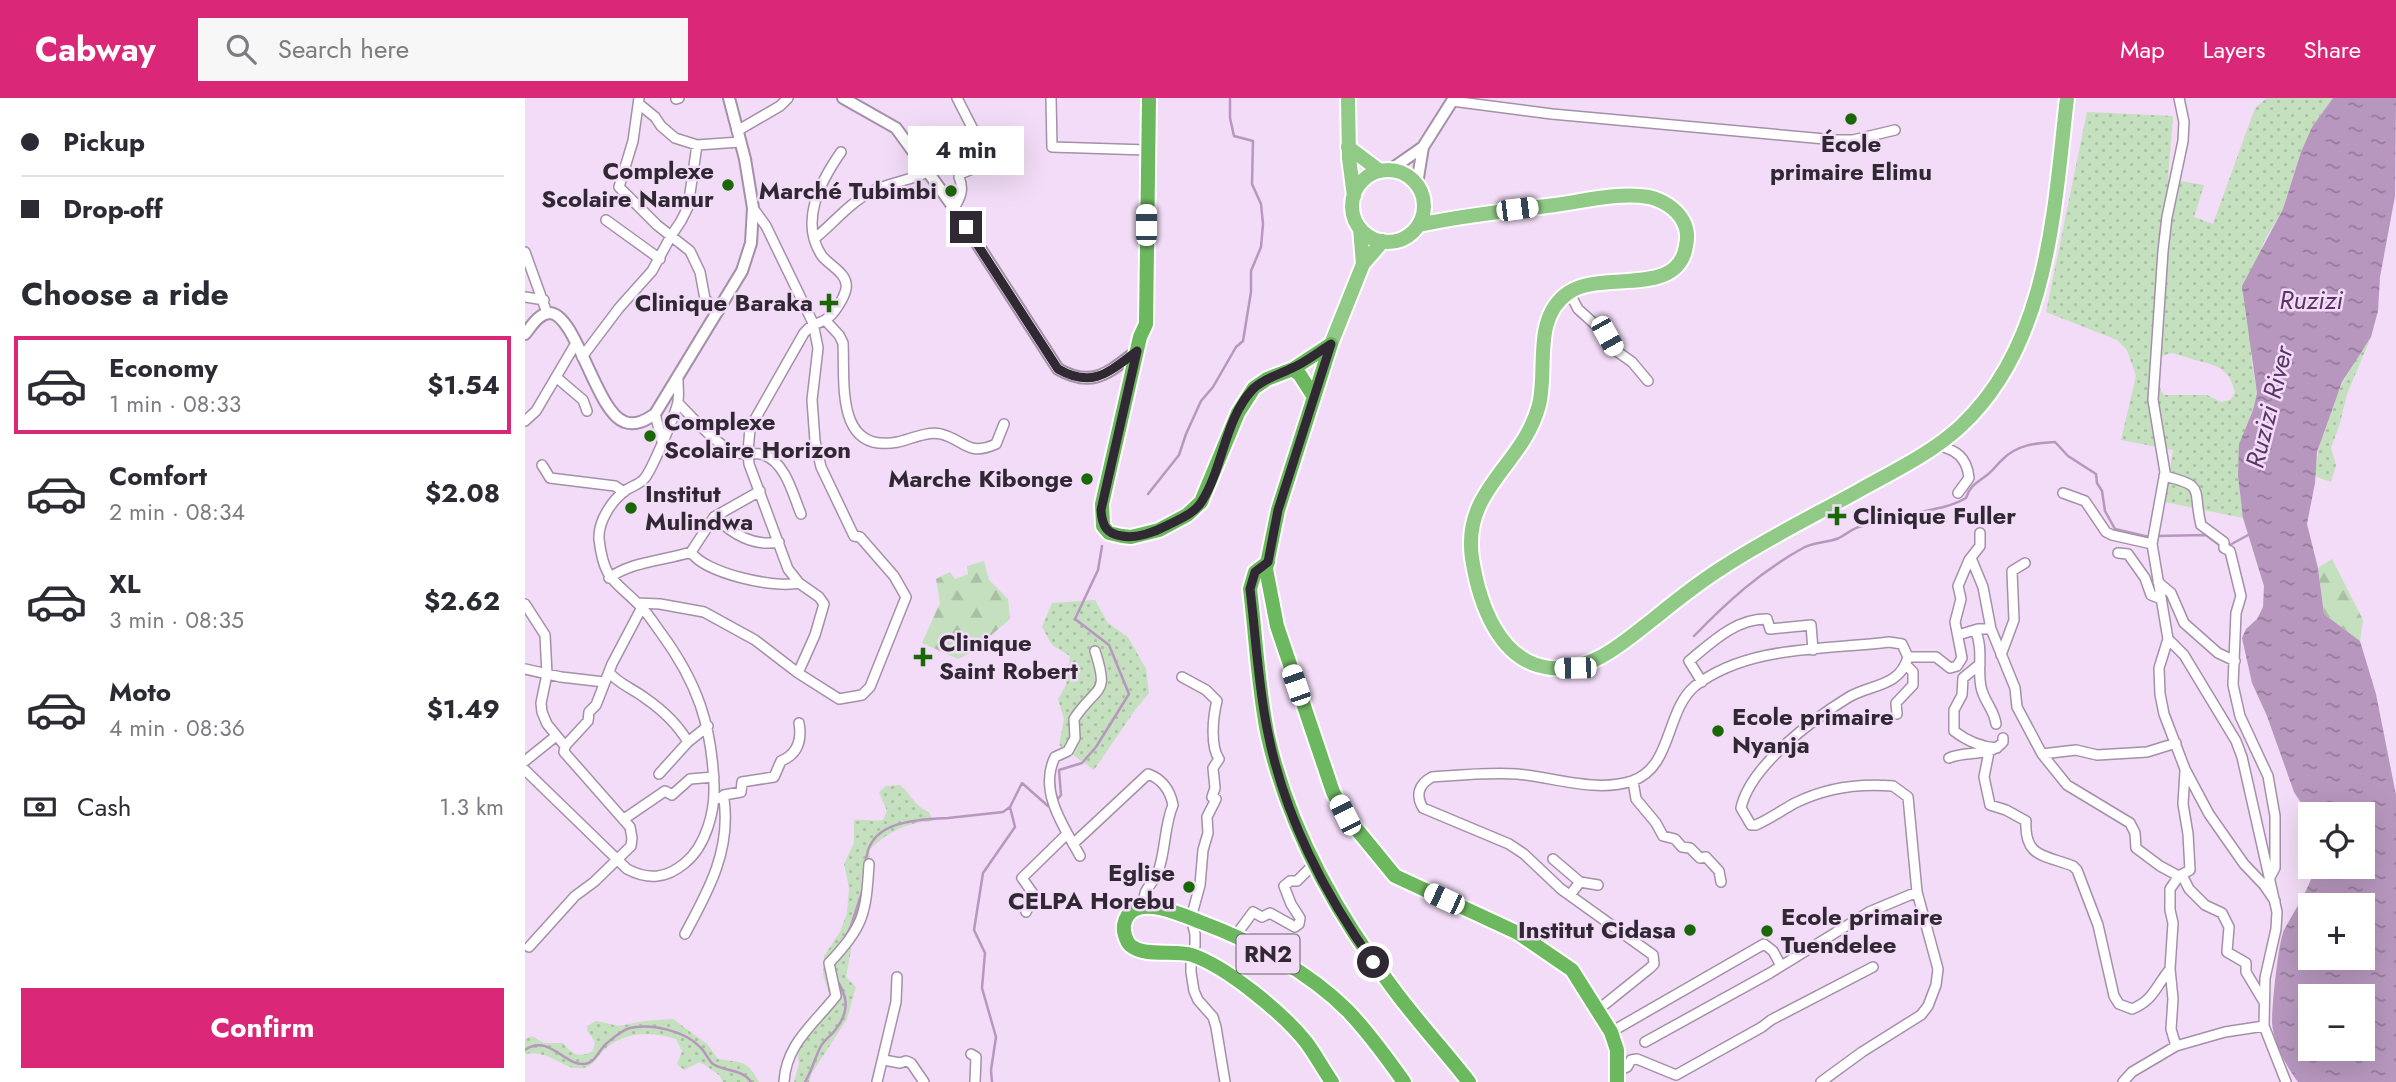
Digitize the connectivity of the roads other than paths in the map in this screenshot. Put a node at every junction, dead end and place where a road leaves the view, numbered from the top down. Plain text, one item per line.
1 (729, 98) edge
2 (788, 98) edge
3 (843, 98) edge
4 (957, 98) edge
5 (1051, 98) edge
6 (1149, 98) edge
7 (1348, 98) edge
8 (2067, 98) edge
9 (2179, 98) edge
10 (1453, 100) edge
11 (639, 101) edge
12 (1895, 130) dead end
13 (739, 136) junction
14 (697, 145) junction
15 (1348, 147) junction
16 (1423, 147) junction
17 (1147, 150) junction
18 (841, 152) dead end
19 (929, 171) junction
20 (1385, 171) junction
21 (1417, 184) junction
22 (1354, 196) junction
23 (1424, 203) junction
24 (753, 208) junction
25 (954, 208) junction
26 (1454, 217) junction
27 (606, 220) dead end
28 (1419, 225) junction
29 (1360, 228) junction
30 (671, 236) junction
31 (814, 239) junction
32 (1383, 242) junction
33 (525, 252) edge
34 (660, 259) junction
35 (1363, 264) junction
36 (1569, 292) junction
37 (525, 297) edge
38 (544, 300) junction
39 (719, 311) junction
40 (547, 313) junction
41 (825, 320) junction
42 (813, 323) junction
43 (525, 334) edge
44 (576, 343) junction
45 (1331, 344) junction
46 (1137, 351) junction
47 (582, 357) junction
48 (1293, 369) junction
49 (556, 377) junction
50 (678, 380) junction
51 (1648, 381) dead end
52 (1314, 397) junction
53 (678, 403) junction
54 (587, 411) dead end
55 (655, 414) junction
56 (525, 421) edge
57 (1004, 424) dead end
58 (662, 441) junction
59 (1937, 445) junction
60 (748, 452) junction
61 (542, 465) dead end
62 (2164, 477) junction
63 (760, 491) junction
64 (624, 492) junction
65 (2063, 493) dead end
66 (1958, 494) dead end
67 (801, 514) dead end
68 (714, 517) junction
69 (1980, 533) dead end
70 (2152, 539) junction
71 (779, 542) junction
72 (691, 552) junction
73 (2118, 553) dead end
74 (1971, 558) junction
75 (1268, 562) junction
76 (2025, 563) dead end
77 (608, 578) junction
78 (2158, 582) junction
79 (799, 583) junction
80 (2161, 599) junction
81 (525, 604) edge
82 (639, 605) junction
83 (1991, 629) junction
84 (1975, 631) junction
85 (1958, 635) junction
86 (2168, 639) junction
87 (1813, 650) junction
88 (1095, 651) dead end
89 (2001, 655) junction
90 (1907, 661) junction
91 (2235, 661) junction
92 (1980, 664) junction
93 (525, 669) edge
94 (609, 672) junction
95 (547, 674) junction
96 (799, 674) junction
97 (1182, 677) dead end
98 (604, 682) junction
99 (1702, 682) junction
100 (1897, 714) dead end
101 (799, 723) dead end
102 (1996, 724) dead end
103 (708, 726) junction
104 (556, 736) junction
105 (2003, 738) dead end
106 (688, 742) junction
107 (2176, 743) junction
108 (565, 746) junction
109 (1993, 750) junction
110 (2042, 754) junction
111 (1949, 758) dead end
112 (525, 761) edge
113 (2185, 769) junction
114 (525, 770) edge
115 (659, 774) dead end
116 (714, 776) junction
117 (1633, 781) junction
118 (718, 797) junction
119 (624, 819) junction
120 (1067, 834) junction
121 (1073, 844) junction
122 (1080, 856) dead end
123 (1553, 859) dead end
124 (618, 860) junction
125 (869, 864) dead end
126 (1316, 866) junction
127 (2179, 876) junction
128 (2270, 879) junction
129 (1580, 882) junction
130 (1721, 882) dead end
131 (1598, 885) dead end
132 (1917, 892) junction
133 (1570, 895) junction
134 (2275, 901) junction
135 (1144, 908) junction
136 (1026, 912) dead end
137 (1191, 918) junction
138 (685, 934) dead end
139 (1236, 935) junction
140 (529, 947) dead end
141 (1191, 954) junction
142 (1781, 967) junction
143 (1873, 967) dead end
144 (2170, 969) junction
145 (897, 977) dead end
146 (2264, 1002) junction
147 (1599, 1009) junction
148 (2264, 1026) junction
149 (1611, 1032) junction
150 (1645, 1042) dead end
151 (2176, 1046) junction
152 (971, 1054) dead end
153 (884, 1060) junction
154 (1617, 1076) edge
155 (784, 1082) edge
156 (877, 1082) edge
157 (924, 1082) edge
158 (975, 1082) edge
159 (1225, 1082) edge
160 (1332, 1082) edge
161 (1404, 1082) edge
162 (1469, 1082) edge
163 (1821, 1082) edge
164 (2123, 1082) edge
165 (2286, 1082) edge

1 - 13 street
2 - 13 street
3 - 19 street
4 - 25 street
5 - 17 street
6 - 17 highway
7 - 15 main road
8 - 59 main road
9 - 62 street
10 - 12 street
10 - 16 street
11 - 14 street
11 - 30 street
13 - 14 street
13 - 24 street
14 - 30 street
15 - 20 main road
15 - 22 main road
16 - 20 street
16 - 21 street
17 - 46 highway
18 - 31 street
19 - 25 street
19 - 31 street
20 - 21 main road
20 - 22 main road
21 - 23 main road
22 - 29 main road
23 - 26 main road
23 - 28 main road
24 - 39 street
24 - 42 street
25 - 46 street
26 - 28 main road
26 - 36 main road
27 - 34 street
28 - 32 main road
29 - 32 main road
29 - 35 main road
30 - 34 street
30 - 39 street
31 - 41 street
32 - 35 main road
33 - 38 street
34 - 47 street
35 - 45 main road
36 - 51 street
36 - 59 main road
37 - 38 street
38 - 40 street
39 - 50 street
40 - 43 street
40 - 44 street
41 - 42 street
41 - 57 street
42 - 60 street
42 - 96 street
44 - 47 street
44 - 49 street
45 - 48 highway
45 - 52 highway
46 - 48 highway
47 - 55 street
48 - 52 highway
49 - 54 street
49 - 56 street
50 - 53 street
50 - 55 street
52 - 75 highway
53 - 58 street
53 - 60 street
55 - 58 street
58 - 64 street
59 - 66 street
60 - 63 street
60 - 67 street
61 - 64 street
62 - 70 street
62 - 91 street
63 - 68 street
63 - 71 street
64 - 77 street
65 - 70 street
68 - 71 street
68 - 72 street
69 - 74 street
70 - 78 street
71 - 79 street
72 - 77 street
72 - 79 street
73 - 80 street
74 - 83 street
74 - 85 street
75 - 126 highway
75 - 147 highway
76 - 89 street
77 - 82 street
78 - 80 street
78 - 91 street
79 - 96 street
80 - 86 street
81 - 95 street
82 - 94 street
82 - 96 street
82 - 103 street
83 - 84 street
83 - 89 street
84 - 85 street
84 - 92 street
85 - 90 street
86 - 107 street
86 - 128 street
87 - 90 street
87 - 99 street
87 - 99 street
88 - 120 street
89 - 110 street
90 - 100 street
90 - 132 street
91 - 128 street
92 - 102 street
92 - 109 street
93 - 95 street
94 - 98 street
94 - 106 street
95 - 98 street
95 - 104 street
97 - 137 street
98 - 108 street
99 - 117 street
101 - 118 street
103 - 106 street
103 - 116 street
104 - 108 street
104 - 112 street
105 - 109 street
106 - 115 street
107 - 110 street
107 - 113 street
108 - 119 street
109 - 111 street
109 - 144 street
110 - 127 street
113 - 127 street
113 - 134 street
114 - 124 street
116 - 118 street
116 - 119 street
117 - 130 street
117 - 133 street
118 - 124 street
118 - 138 street
119 - 124 street
120 - 121 street
120 - 136 street
121 - 122 street
121 - 135 street
123 - 129 street
124 - 140 street
125 - 155 street
126 - 139 street
126 - 162 highway
127 - 144 street
127 - 146 street
128 - 134 street
129 - 131 street
129 - 133 street
132 - 142 street
132 - 163 street
133 - 147 street
134 - 146 street
135 - 137 highway, RN2
135 - 141 highway, RN2
137 - 139 highway, RN2
137 - 141 street
139 - 161 highway, RN2
141 - 159 street
141 - 160 highway, RN2
142 - 149 street
142 - 150 street
143 - 154 street
144 - 151 street
145 - 153 street
146 - 148 street
147 - 149 highway
148 - 151 street
148 - 165 street
149 - 154 highway
151 - 164 street
152 - 158 street
153 - 156 street
153 - 157 street

